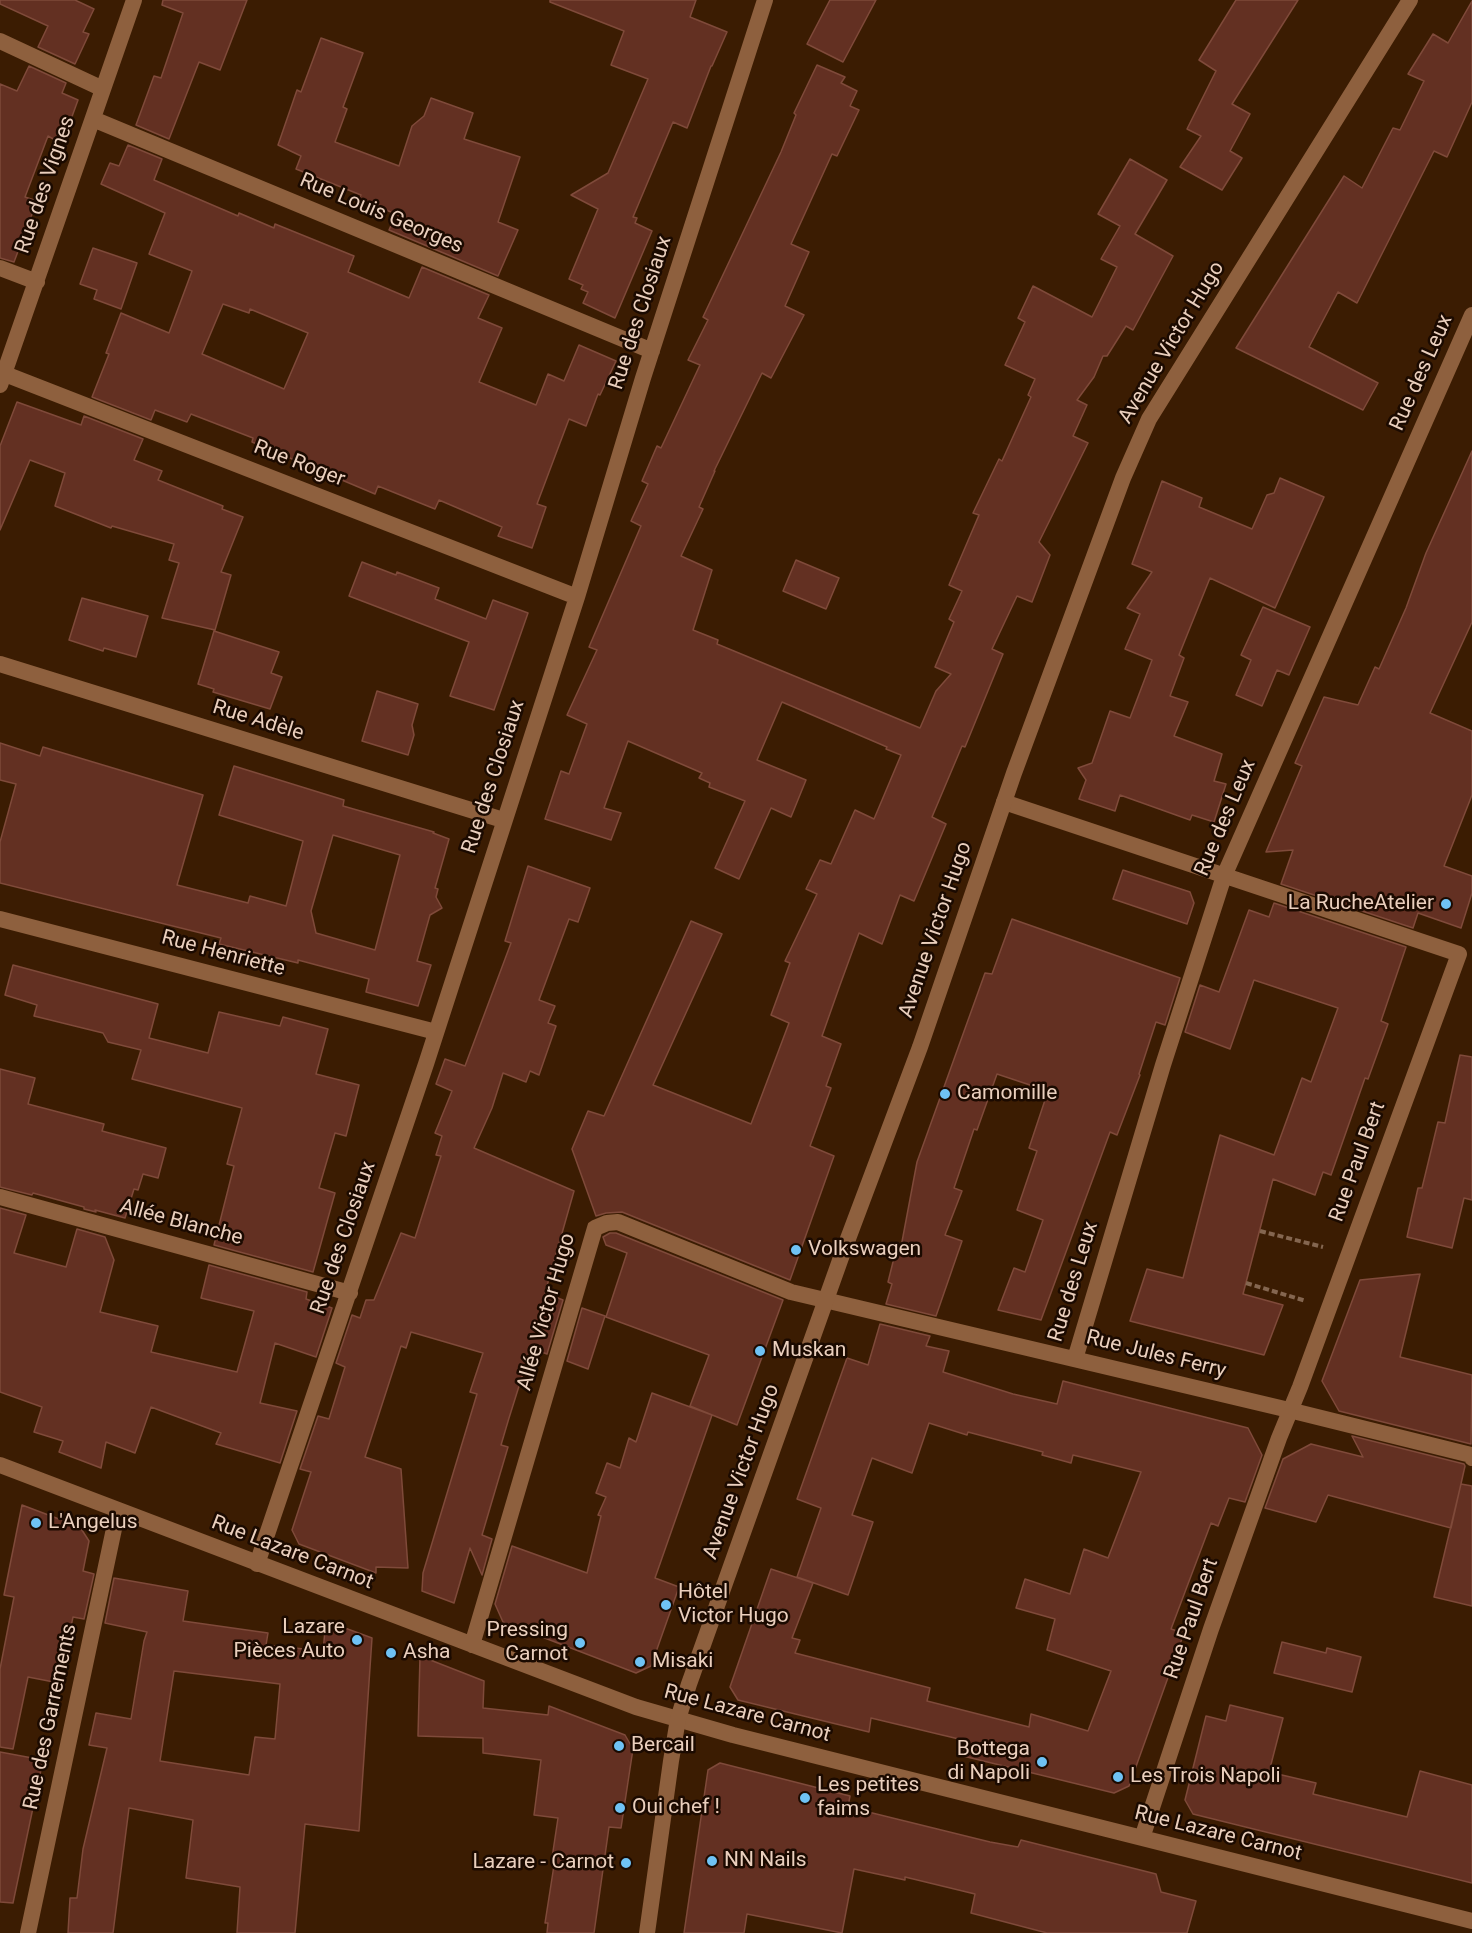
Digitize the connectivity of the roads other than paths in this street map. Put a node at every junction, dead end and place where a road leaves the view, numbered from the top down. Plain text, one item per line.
1 (134, 0) edge
2 (765, 0) edge
3 (1410, 0) edge
4 (0, 41) edge
5 (103, 89) junction
6 (93, 119) junction
7 (0, 268) edge
8 (37, 282) junction
9 (1472, 315) edge
10 (652, 351) junction
11 (2, 380) edge
12 (577, 597) junction
13 (0, 664) edge
14 (1004, 802) junction
15 (504, 820) junction
16 (1224, 876) junction
17 (0, 919) edge
18 (436, 1032) junction
19 (0, 1197) edge
20 (350, 1293) junction
21 (827, 1298) junction
22 (1075, 1359) junction
23 (1289, 1410) junction
24 (1472, 1458) edge
25 (0, 1465) edge
26 (118, 1510) junction
27 (257, 1564) junction
28 (472, 1645) junction
29 (678, 1719) junction
30 (1142, 1838) junction
31 (1472, 1921) edge
32 (27, 1933) edge
33 (647, 1933) edge

1 - 5 street, Rue des Vignes
2 - 10 street, Rue des Closiaux
3 - 14 street, Avenue Victor Hugo
4 - 5 street
5 - 6 street, Rue des Vignes
6 - 8 street, Rue des Vignes
6 - 10 street, Rue Louis Georges
7 - 8 street
8 - 11 street, Rue des Vignes
9 - 16 street, Rue des Leux
10 - 12 street, Rue des Closiaux
11 - 12 street, Rue Roger
12 - 15 street, Rue des Closiaux
13 - 15 street, Rue Adèle
14 - 16 street, Rue Paul Bert
14 - 21 street, Avenue Victor Hugo
15 - 18 street, Rue des Closiaux
16 - 22 street, Rue des Leux
16 - 23 street, Rue Paul Bert
17 - 18 street, Rue Henriette
18 - 20 street, Rue des Closiaux
19 - 20 street, Allée Blanche
20 - 27 street, Rue des Closiaux
21 - 22 street, Rue Jules Ferry
21 - 28 street, Allée Victor Hugo
21 - 29 street, Avenue Victor Hugo
22 - 23 street, Rue Jules Ferry
23 - 24 street, Rue Jules Ferry
23 - 30 street, Rue Paul Bert
25 - 26 street, Rue Lazare Carnot
26 - 27 street, Rue Lazare Carnot
26 - 32 street, Rue des Garrements
27 - 28 street, Rue Lazare Carnot
28 - 29 street, Rue Lazare Carnot
29 - 30 street, Rue Lazare Carnot
29 - 33 street, Avenue Victor Hugo
30 - 31 street, Rue Lazare Carnot

